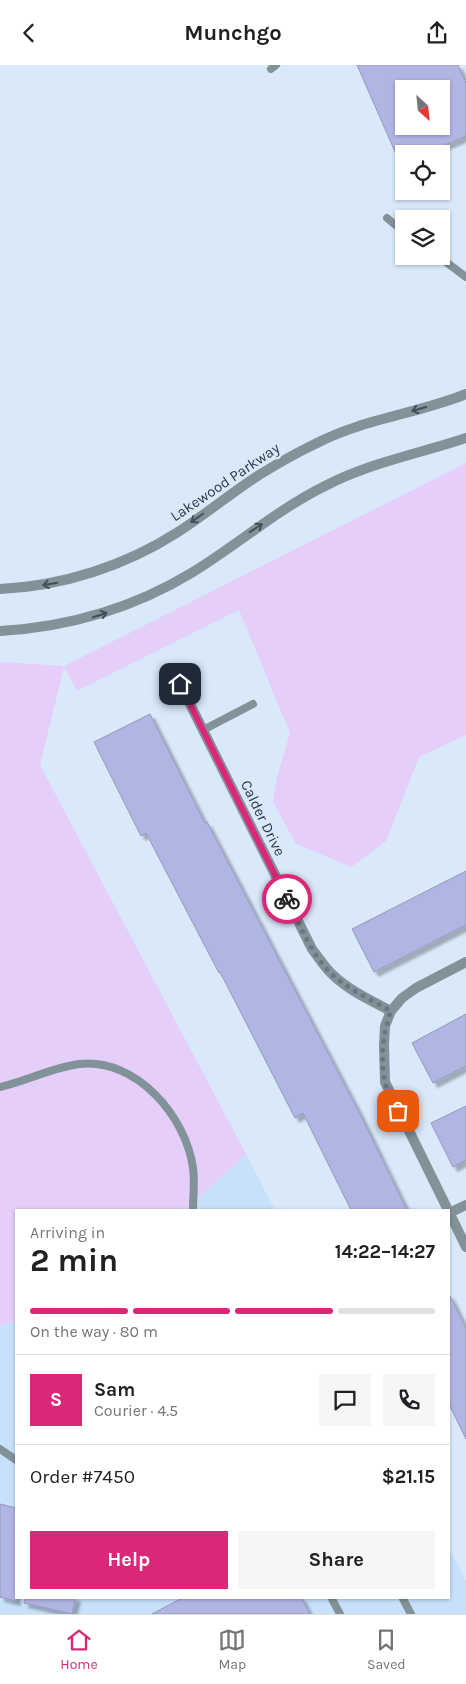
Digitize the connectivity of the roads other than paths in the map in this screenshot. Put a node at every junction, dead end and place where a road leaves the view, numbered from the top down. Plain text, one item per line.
1 (387, 218) dead end
2 (395, 225) edge
3 (450, 265) edge
4 (466, 277) edge
5 (466, 394) edge
6 (466, 438) edge
7 (0, 589) edge
8 (0, 631) edge
9 (180, 684) dead end
10 (253, 705) dead end
11 (203, 730) junction
12 (466, 962) edge
13 (391, 1011) junction
14 (0, 1087) edge
15 (466, 1205) edge
16 (194, 1209) edge
17 (447, 1209) edge
18 (450, 1211) edge
19 (450, 1216) edge
20 (466, 1247) edge
21 (0, 1449) edge
22 (15, 1459) edge
23 (332, 1599) edge
24 (403, 1599) edge
25 (340, 1614) edge
26 (411, 1614) edge

1 - 2 lane
3 - 4 lane
5 -> 7 street, Lakewood Parkway
8 -> 6 street
9 - 11 street, Calder Drive
10 - 11 lane
11 - 13 street, Calder Drive
12 - 13 street
13 - 17 street
14 - 16 lane
15 - 18 street
19 - 20 street
21 - 22 lane
23 - 25 lane
24 - 26 lane

